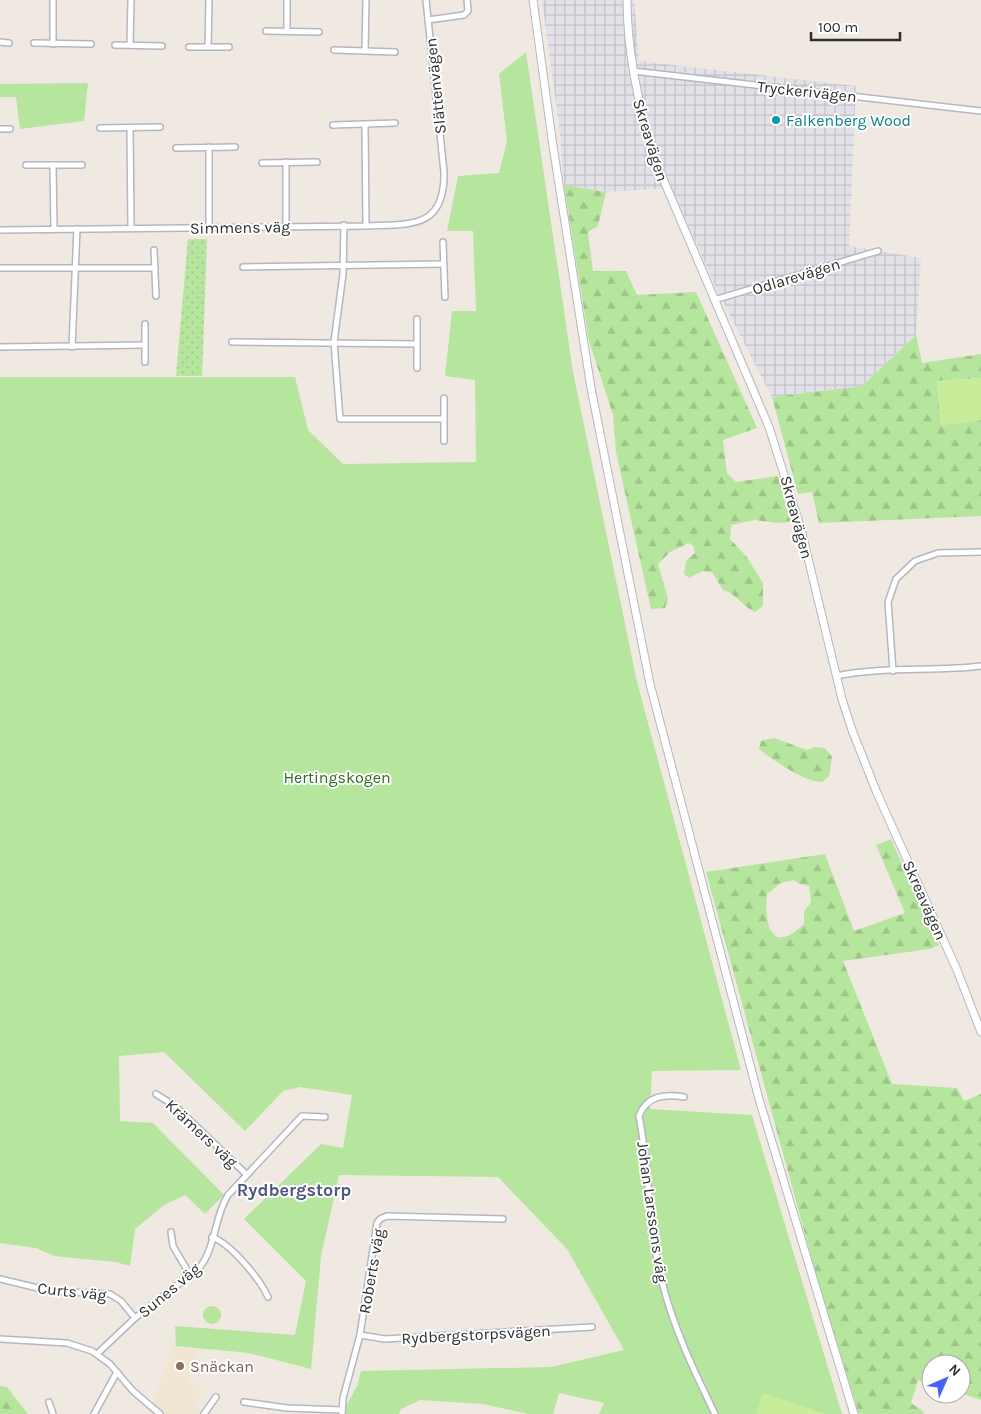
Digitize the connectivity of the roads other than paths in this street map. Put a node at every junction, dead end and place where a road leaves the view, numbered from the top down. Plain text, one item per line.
1 (53, 0) edge
2 (131, 0) edge
3 (209, 0) edge
4 (287, 0) edge
5 (366, 0) edge
6 (426, 0) edge
7 (467, 0) edge
8 (533, 0) edge
9 (627, 0) edge
10 (428, 20) junction
11 (266, 31) dead end
12 (286, 31) junction
13 (319, 32) dead end
14 (0, 42) edge
15 (9, 43) dead end
16 (34, 43) dead end
17 (53, 44) junction
18 (91, 44) dead end
19 (114, 45) dead end
20 (130, 45) junction
21 (162, 46) dead end
22 (189, 47) dead end
23 (208, 47) junction
24 (229, 47) dead end
25 (334, 50) dead end
26 (365, 51) junction
27 (395, 52) dead end
28 (633, 71) junction
29 (981, 111) edge
30 (395, 123) dead end
31 (333, 125) dead end
32 (365, 125) junction
33 (100, 128) dead end
34 (130, 128) junction
35 (160, 128) dead end
36 (0, 129) edge
37 (10, 129) dead end
38 (234, 147) dead end
39 (176, 148) dead end
40 (208, 148) junction
41 (286, 162) junction
42 (317, 162) dead end
43 (262, 163) dead end
44 (26, 165) dead end
45 (82, 165) dead end
46 (53, 166) junction
47 (444, 172) joint
48 (344, 225) junction
49 (286, 226) junction
50 (366, 226) junction
51 (209, 227) junction
52 (131, 228) junction
53 (77, 229) junction
54 (0, 230) edge
55 (54, 230) junction
56 (443, 242) dead end
57 (154, 250) dead end
58 (878, 251) dead end
59 (343, 264) junction
60 (443, 264) junction
61 (0, 268) edge
62 (75, 268) junction
63 (155, 268) junction
64 (243, 268) dead end
65 (156, 296) dead end
66 (445, 297) dead end
67 (713, 300) junction
68 (417, 319) dead end
69 (145, 324) dead end
70 (232, 342) dead end
71 (334, 342) junction
72 (417, 344) junction
73 (145, 345) junction
74 (0, 347) edge
75 (72, 347) junction
76 (145, 362) dead end
77 (417, 368) dead end
78 (444, 398) dead end
79 (444, 418) junction
80 (444, 441) dead end
81 (981, 552) edge
82 (981, 666) edge
83 (893, 671) junction
84 (836, 676) junction
85 (981, 1032) edge
86 (156, 1094) dead end
87 (684, 1097) dead end
88 (325, 1117) dead end
89 (247, 1175) junction
90 (503, 1219) dead end
91 (170, 1232) dead end
92 (212, 1237) junction
93 (190, 1275) junction
94 (0, 1279) edge
95 (268, 1296) dead end
96 (136, 1318) junction
97 (592, 1327) dead end
98 (360, 1335) junction
99 (0, 1339) edge
100 (97, 1354) junction
101 (117, 1372) junction
102 (216, 1398) dead end
103 (49, 1402) dead end
104 (244, 1402) dead end
105 (154, 1408) junction
106 (342, 1412) edge
107 (53, 1414) edge
108 (94, 1414) edge
109 (148, 1414) edge
110 (160, 1414) edge
111 (204, 1414) edge
112 (715, 1414) edge
113 (854, 1414) edge

1 - 17 street
2 - 20 street
3 - 23 street
4 - 12 street
5 - 26 street
6 - 10 street, Slättenvägen
7 - 10 street
8 - 113 main road
9 - 28 main road, Skreavägen
10 - 47 street, Slättenvägen
11 - 12 street
12 - 13 street
14 - 15 street
16 - 17 street
17 - 18 street
19 - 20 street
20 - 21 street
22 - 23 street
23 - 24 street
25 - 26 street
26 - 27 street
28 - 29 street, Tryckerivägen
28 - 67 main road, Skreavägen
30 - 32 street
31 - 32 street
32 - 50 street
33 - 34 street
34 - 35 street
34 - 52 street
36 - 37 street
38 - 40 street
39 - 40 street
40 - 51 street
41 - 42 street
41 - 43 street
41 - 49 street
44 - 46 street
45 - 46 street
46 - 55 street
47 - 50 street, Simmens väg
48 - 49 street, Simmens väg
48 - 50 street, Simmens väg
48 - 59 street
49 - 51 street, Simmens väg
51 - 52 street, Simmens väg
52 - 53 street, Simmens väg
53 - 55 street, Simmens väg
53 - 62 street
54 - 55 street, Simmens väg
56 - 60 street
57 - 63 street
58 - 67 street, Odlarevägen
59 - 60 street
59 - 64 street
59 - 71 street
60 - 66 street
61 - 62 street
62 - 63 street
62 - 75 street
63 - 65 street
67 - 84 main road, Skreavägen
68 - 72 street
69 - 73 street
70 - 71 street
71 - 72 street
71 - 79 street
72 - 77 street
73 - 75 street
73 - 76 street
74 - 75 street
78 - 79 street
79 - 80 street
81 - 83 street
82 - 83 street
83 - 84 street
84 - 85 main road, Skreavägen
86 - 89 street, Krämers väg
87 - 112 street, Johan Larssons väg
88 - 89 street, Sunes väg
89 - 92 street, Sunes väg
90 - 98 street, Roberts väg
91 - 93 street
92 - 93 street, Sunes väg
92 - 95 street
93 - 96 street, Sunes väg
94 - 96 street, Curts väg
96 - 100 street, Sunes väg
97 - 98 street, Rydbergstorpsvägen
98 - 106 street, Roberts väg
99 - 100 street
100 - 101 street
101 - 105 street
101 - 108 street
102 - 111 street
103 - 107 street
104 - 106 street
105 - 109 street
105 - 110 street

